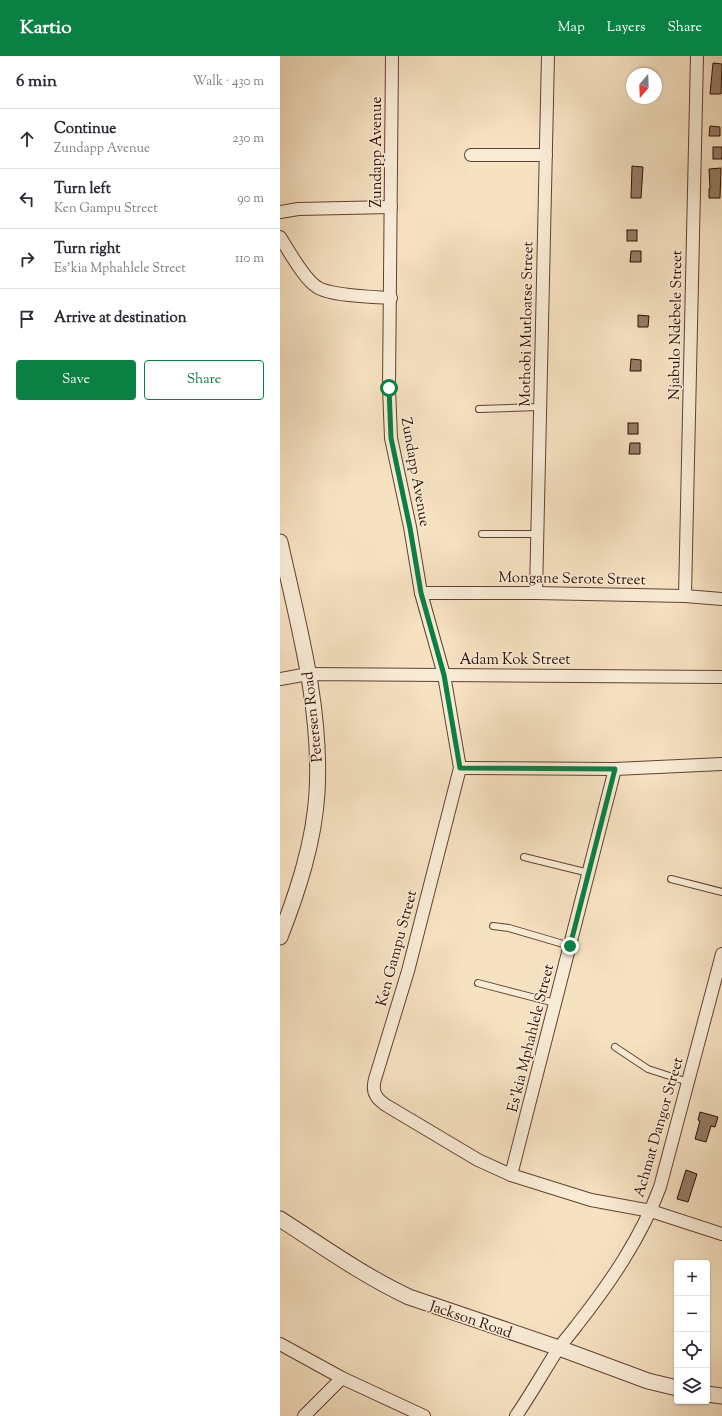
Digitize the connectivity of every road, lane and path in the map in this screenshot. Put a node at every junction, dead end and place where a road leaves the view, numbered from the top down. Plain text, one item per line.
1 (392, 56) edge
2 (548, 56) edge
3 (697, 56) edge
4 (546, 155) junction
5 (471, 156) dead end
6 (392, 207) junction
7 (280, 212) edge
8 (280, 237) edge
9 (391, 298) junction
10 (540, 407) junction
11 (479, 409) dead end
12 (482, 534) dead end
13 (537, 534) junction
14 (280, 542) edge
15 (421, 593) junction
16 (536, 593) junction
17 (685, 596) junction
18 (722, 599) edge
19 (308, 674) junction
20 (444, 675) junction
21 (722, 677) edge
22 (280, 680) edge
23 (722, 764) edge
24 (460, 768) junction
25 (615, 769) junction
26 (524, 857) dead end
27 (589, 873) junction
28 (671, 879) dead end
29 (722, 892) edge
30 (493, 926) dead end
31 (280, 937) edge
32 (570, 946) junction
33 (722, 954) edge
34 (478, 983) dead end
35 (555, 1003) junction
36 (615, 1047) dead end
37 (688, 1082) junction
38 (511, 1175) junction
39 (651, 1211) junction
40 (280, 1219) edge
41 (722, 1234) edge
42 (280, 1344) edge
43 (559, 1348) junction
44 (342, 1378) junction
45 (674, 1387) edge
46 (710, 1394) edge
47 (722, 1396) edge
48 (304, 1416) edge
49 (424, 1416) edge
50 (516, 1416) edge

1 - 6 street, Zundapp Avenue
2 - 4 street, Mothobi Mutloatse Street
3 - 17 street, Njabulo Ndebele Street
4 - 5 street
4 - 10 street, Mothobi Mutloatse Street
6 - 7 street
6 - 9 street, Zundapp Avenue
8 - 9 street
9 - 15 street, Zundapp Avenue
10 - 11 lane
10 - 13 street, Mothobi Mutloatse Street
12 - 13 lane
13 - 16 street, Mothobi Mutloatse Street
14 - 19 street, Petersen Road
15 - 16 street, Mongane Serote Street
15 - 20 street, Zundapp Avenue
16 - 17 street, Mongane Serote Street
17 - 18 street, Mongane Serote Street
19 - 20 street, Adam Kok Street
19 - 22 street, Adam Kok Street
19 - 31 street, Petersen Road
20 - 21 street, Adam Kok Street
20 - 24 street, Zundapp Avenue
23 - 25 street
24 - 25 street
24 - 38 street, Ken Gampu Street
25 - 27 street, Es'kia Mphahlele Street
26 - 27 lane
27 - 32 street, Es'kia Mphahlele Street
28 - 29 lane
30 - 32 lane
32 - 35 street, Es'kia Mphahlele Street
33 - 37 street, Achmat Dangor Street
34 - 35 lane
35 - 38 street, Es'kia Mphahlele Street
36 - 37 lane
37 - 39 street, Achmat Dangor Street
38 - 39 street, Ken Gampu Street
39 - 41 street, Ken Gampu Street
39 - 43 street, Achmat Dangor Street
40 - 43 street, Jackson Road
42 - 44 street
43 - 45 street, Jackson Road
43 - 50 street, Achmat Dangor Street
44 - 48 street
44 - 49 street
46 - 47 street

